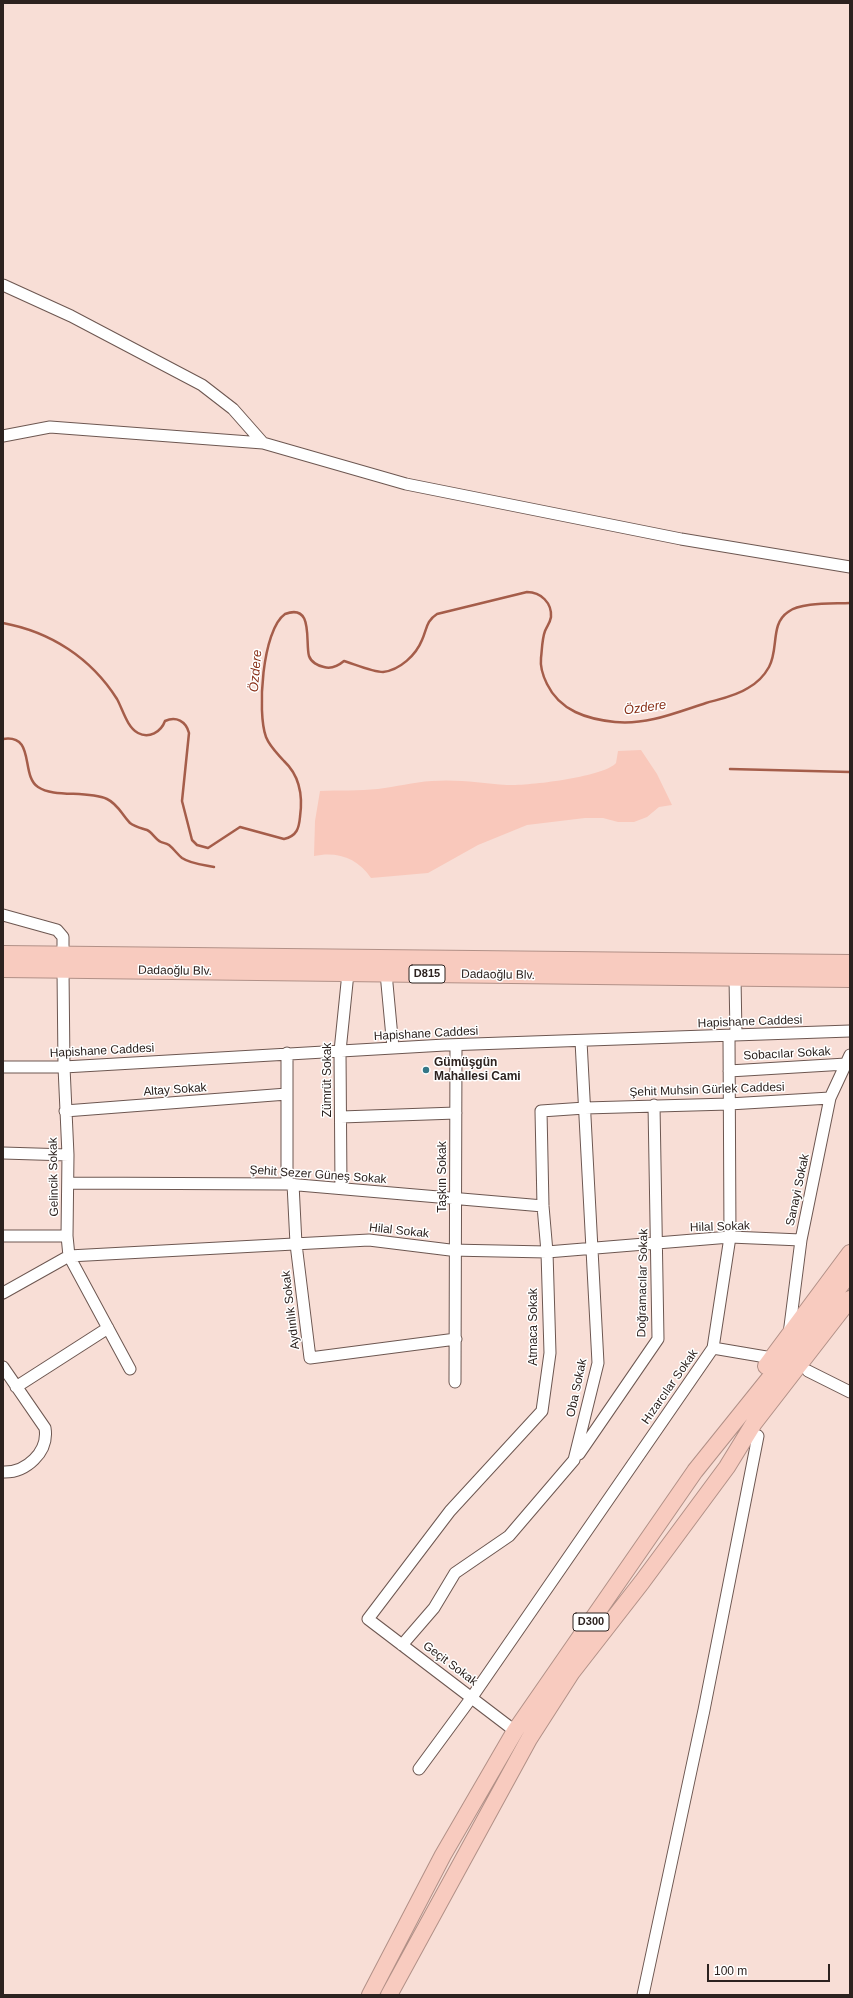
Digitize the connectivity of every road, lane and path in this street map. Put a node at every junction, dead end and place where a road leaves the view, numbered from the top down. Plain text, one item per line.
1 (3, 285) edge
2 (3, 436) edge
3 (263, 443) junction
4 (850, 568) edge
5 (3, 915) edge
6 (3, 954) edge
7 (63, 962) junction
8 (850, 963) edge
9 (3, 969) edge
10 (348, 973) junction
11 (386, 973) junction
12 (734, 978) junction
13 (850, 979) edge
14 (850, 1031) edge
15 (732, 1036) junction
16 (581, 1040) junction
17 (456, 1045) junction
18 (393, 1048) junction
19 (340, 1051) junction
20 (287, 1054) junction
21 (848, 1059) edge
22 (3, 1067) edge
23 (64, 1067) junction
24 (729, 1071) junction
25 (287, 1094) junction
26 (830, 1098) junction
27 (729, 1104) junction
28 (654, 1105) junction
29 (585, 1108) junction
30 (65, 1111) junction
31 (456, 1113) junction
32 (341, 1117) junction
33 (3, 1153) edge
34 (68, 1155) junction
35 (68, 1183) junction
36 (290, 1184) junction
37 (341, 1188) junction
38 (456, 1199) junction
39 (542, 1206) junction
40 (3, 1236) edge
41 (67, 1236) junction
42 (730, 1237) junction
43 (801, 1240) junction
44 (657, 1243) junction
45 (296, 1244) junction
46 (592, 1249) junction
47 (456, 1250) junction
48 (547, 1252) junction
49 (850, 1253) edge
50 (69, 1256) junction
51 (850, 1273) edge
52 (3, 1293) edge
53 (850, 1299) edge
54 (850, 1316) edge
55 (108, 1328) junction
56 (789, 1335) junction
57 (456, 1339) junction
58 (713, 1348) junction
59 (772, 1358) junction
60 (3, 1367) edge
61 (130, 1369) dead end
62 (808, 1371) junction
63 (455, 1382) dead end
64 (16, 1386) junction
65 (850, 1392) edge
66 (758, 1436) junction
67 (574, 1460) junction
68 (726, 1467) junction
69 (3, 1472) edge
70 (695, 1472) junction
71 (368, 1619) joint
72 (402, 1645) junction
73 (472, 1697) junction
74 (515, 1731) junction
75 (419, 1769) dead end
76 (370, 1995) edge
77 (389, 1995) edge
78 (643, 1995) edge

1 - 3 street
2 - 3 street
3 - 4 street
5 - 7 street, Gelincik Sokak
6 - 7 highway, Dadaoğlu Blv. / D815
7 - 8 highway, Dadaoğlu Blv. / D815
7 - 9 highway, Dadaoğlu Blv. / D815
7 - 10 highway, Dadaoğlu Blv. / D815
7 - 23 street, Gelincik Sokak
10 - 11 highway, Dadaoğlu Blv. / D815
10 - 19 street, Zümrüt Sokak
11 - 12 highway, Dadaoğlu Blv. / D815
11 - 18 street
12 - 13 highway, Dadaoğlu Blv. / D815
12 - 15 street, Hızarcılar Sokak
14 - 15 street, Hapishane Caddesi
15 - 16 street, Hapishane Caddesi
15 - 24 street, Hızarcılar Sokak
16 - 17 street, Hapishane Caddesi
16 - 29 street, Oba Sokak
17 - 18 street, Hapishane Caddesi
17 - 31 street, Taşkın Sokak
18 - 19 street, Hapishane Caddesi
19 - 20 street, Hapishane Caddesi
19 - 32 street, Zümrüt Sokak
20 - 23 street, Hapishane Caddesi
20 - 25 street, Aydınlık Sokak
21 - 24 street, Sobacılar Sokak
21 - 26 street, Sanayi Sokak
22 - 23 street, Hapishane Caddesi
23 - 30 street, Gelincik Sokak
24 - 27 street, Hızarcılar Sokak
25 - 30 street, Altay Sokak
25 - 36 street, Aydınlık Sokak
26 - 27 street, Şehit Muhsin Gürlek Caddesi
26 - 43 street, Sanayi Sokak
27 - 28 street, Şehit Muhsin Gürlek Caddesi
27 - 42 street, Hızarcılar Sokak
28 - 29 street, Şehit Muhsin Gürlek Caddesi
28 - 44 street, Doğramacılar Sokak
29 - 39 street, Atmaca Sokak
29 - 46 street, Oba Sokak
30 - 34 street, Gelincik Sokak
31 - 32 street
31 - 38 street, Taşkın Sokak
32 - 37 street, Zümrüt Sokak
33 - 34 street
34 - 35 street, Gelincik Sokak
35 - 36 street, Şehit Sezer Güneş Sokak
35 - 41 street, Gelincik Sokak
36 - 37 street, Şehit Sezer Güneş Sokak
36 - 45 street, Aydınlık Sokak
37 - 38 street, Şehit Sezer Güneş Sokak
38 - 39 street, Şehit Sezer Güneş Sokak
38 - 47 street, Taşkın Sokak
39 - 48 street, Atmaca Sokak
40 - 41 street
41 - 50 street, Gelincik Sokak
42 - 43 street, Hilal Sokak
42 - 44 street, Hilal Sokak
42 - 58 street, Hızarcılar Sokak
43 - 56 street, Sanayi Sokak
44 - 46 street, Hilal Sokak
44 - 67 street, Doğramacılar Sokak
45 - 47 street, Hilal Sokak
45 - 50 street, Hilal Sokak
45 - 57 street, Aydınlık Sokak
46 - 48 street, Hilal Sokak
46 - 67 street, Oba Sokak
47 - 48 street, Hilal Sokak
47 - 57 street, Taşkın Sokak
48 - 71 street, Atmaca Sokak
49 - 56 highway
50 - 52 street, Hilal Sokak
50 - 55 street, Gelincik Sokak
51 - 70 highway, D300
53 - 68 highway, D300
54 - 62 highway
55 - 61 street, Gelincik Sokak
55 - 64 street
56 - 59 highway
57 - 63 street, Taşkın Sokak
58 - 59 street
58 - 73 street, Hızarcılar Sokak
59 - 70 highway
60 - 64 street
62 - 65 street
62 - 66 highway
64 - 69 street
66 - 68 highway
66 - 78 street
67 - 72 street, Oba Sokak
68 - 77 highway, D300
70 - 74 highway, D300
71 - 72 street, Geçit Sokak
72 - 73 street, Geçit Sokak
73 - 74 street, Geçit Sokak
73 - 75 street, Hızarcılar Sokak
74 - 76 highway, D300

